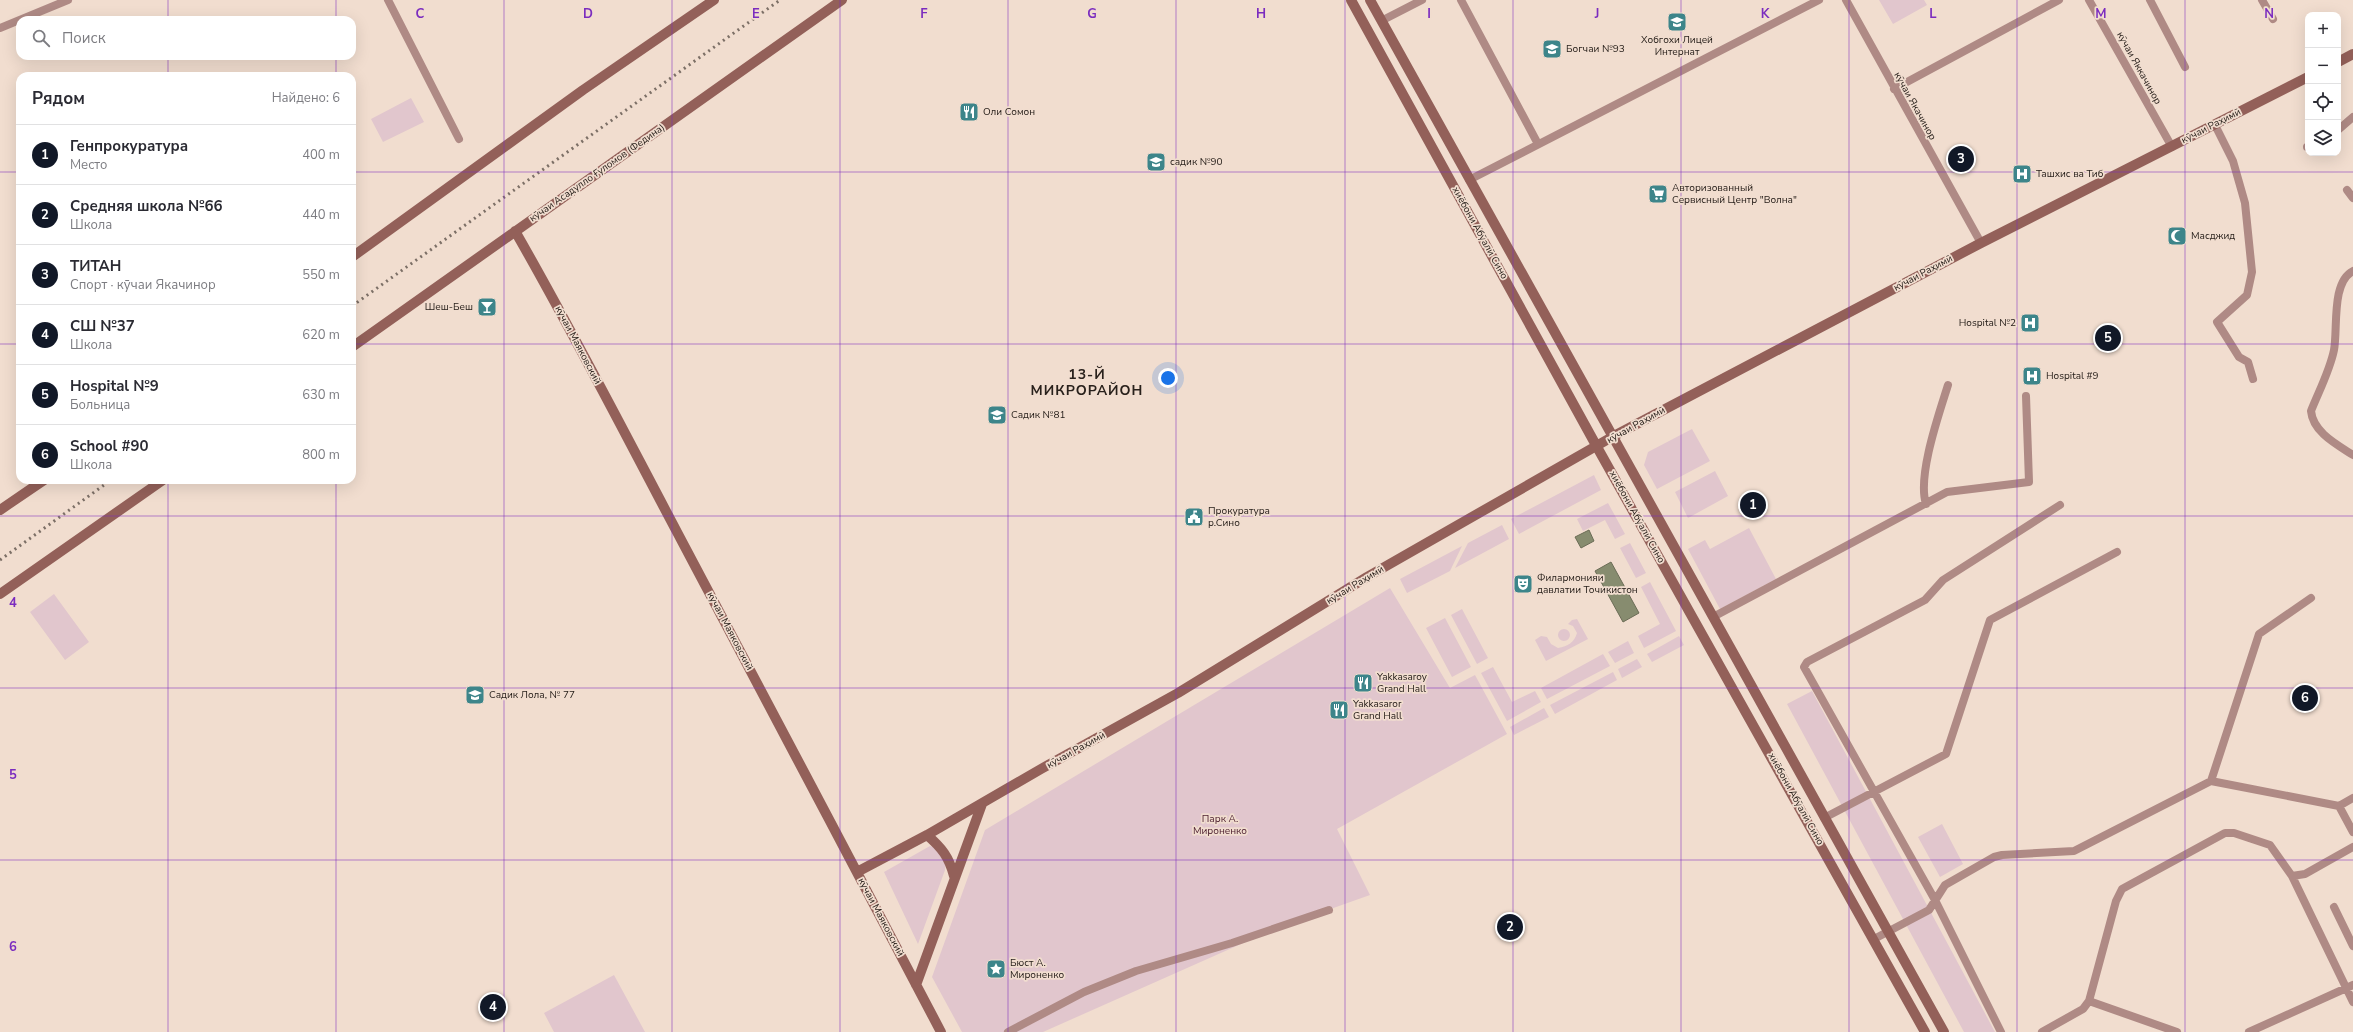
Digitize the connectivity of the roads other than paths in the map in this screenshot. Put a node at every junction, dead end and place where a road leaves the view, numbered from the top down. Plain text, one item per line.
1 (68, 0) edge
2 (388, 0) edge
3 (714, 0) edge
4 (842, 0) edge
5 (1351, 0) edge
6 (1370, 0) edge
7 (1422, 0) edge
8 (1462, 0) edge
9 (1819, 0) edge
10 (1846, 0) edge
11 (2059, 0) edge
12 (2089, 0) edge
13 (2150, 0) edge
14 (2262, 0) edge
15 (29, 16) edge
16 (2273, 19) dead end
17 (16, 21) edge
18 (1381, 21) junction
19 (0, 28) edge
20 (2353, 54) edge
21 (2341, 60) edge
22 (2186, 67) dead end
23 (2305, 79) edge
24 (1894, 89) junction
25 (2353, 117) edge
26 (2215, 124) junction
27 (2341, 127) edge
28 (459, 139) dead end
29 (1538, 144) junction
30 (2172, 146) junction
31 (1469, 180) junction
32 (2347, 190) dead end
33 (2353, 198) edge
34 (515, 231) junction
35 (1981, 243) junction
36 (356, 254) edge
37 (2353, 271) edge
38 (356, 343) edge
39 (2253, 378) dead end
40 (1948, 385) dead end
41 (2026, 396) dead end
42 (1612, 438) junction
43 (1597, 447) junction
44 (2353, 455) edge
45 (38, 484) edge
46 (157, 484) edge
47 (1926, 504) junction
48 (2060, 505) dead end
49 (0, 510) edge
50 (2117, 552) dead end
51 (0, 594) edge
52 (2311, 598) dead end
53 (1713, 617) junction
54 (2211, 781) junction
55 (1874, 792) junction
56 (2353, 798) edge
57 (982, 804) junction
58 (2339, 806) junction
59 (1824, 818) junction
60 (2353, 832) edge
61 (927, 835) junction
62 (2353, 847) edge
63 (857, 872) junction
64 (954, 876) junction
65 (2292, 876) junction
66 (1935, 900) junction
67 (2334, 907) dead end
68 (1329, 910) dead end
69 (1888, 931) junction
70 (1874, 939) junction
71 (2353, 946) edge
72 (916, 985) junction
73 (2350, 986) edge
74 (2089, 1001) junction
75 (2353, 1002) edge
76 (941, 1032) edge
77 (1008, 1032) edge
78 (1925, 1032) edge
79 (1944, 1032) edge
80 (2001, 1032) edge
81 (2042, 1032) edge
82 (2177, 1032) edge
83 (2250, 1032) edge

1 - 15 street
2 - 28 street
3 - 36 street
4 - 34 street, кӯчаи Асадулло Ғуломов (Федина)
5 - 43 street, хиёбони Абӯалӣ Сино
6 - 18 street, хиёбони Абӯалӣ Сино
7 - 18 street
8 - 29 street
9 - 29 street
10 - 24 street, кӯчаи Якачинор
11 - 24 street
12 - 30 street, кӯчаи Яккачинор
13 - 22 street
14 - 16 street
17 - 19 street
18 - 31 street, хиёбони Абӯалӣ Сино
20 - 21 street
23 - 26 street, кӯчаи Раҳимӣ
24 - 35 street, кӯчаи Якачинор
25 - 27 street
26 - 30 street, кӯчаи Раҳимӣ
26 - 39 street
29 - 31 street
30 - 35 street, кӯчаи Раҳимӣ
31 - 42 street, хиёбони Абӯалӣ Сино
32 - 33 street
34 - 38 street, кӯчаи Асадулло Ғуломов (Федина)
34 - 63 street, кӯчаи Маяковский
35 - 42 street, кӯчаи Раҳимӣ
37 - 44 street
40 - 47 street
41 - 47 street
42 - 43 street, кӯчаи Раҳимӣ
42 - 53 street, хиёбони Абӯалӣ Сино
43 - 57 street, кӯчаи Раҳимӣ
43 - 70 street, хиёбони Абӯалӣ Сино
45 - 49 street
46 - 51 street
47 - 53 street
48 - 55 street
50 - 55 street
52 - 54 street
53 - 59 street, хиёбони Абӯалӣ Сино
54 - 58 street
54 - 66 street
55 - 59 street
55 - 66 street
56 - 58 street
57 - 61 street, кӯчаи Раҳимӣ
57 - 64 street
58 - 60 street
59 - 69 street, хиёбони Абӯалӣ Сино
61 - 63 street, кӯчаи Раҳимӣ
61 - 64 street
62 - 65 street
63 - 72 street, кӯчаи Маяковский
64 - 72 street
65 - 73 street
65 - 74 street
66 - 69 street
66 - 80 street
67 - 71 street
68 - 77 street
69 - 70 street
69 - 79 street, хиёбони Абӯалӣ Сино
70 - 78 street, хиёбони Абӯалӣ Сино
72 - 76 street, кӯчаи Маяковский
73 - 75 street
73 - 83 street
74 - 81 street
74 - 82 street

